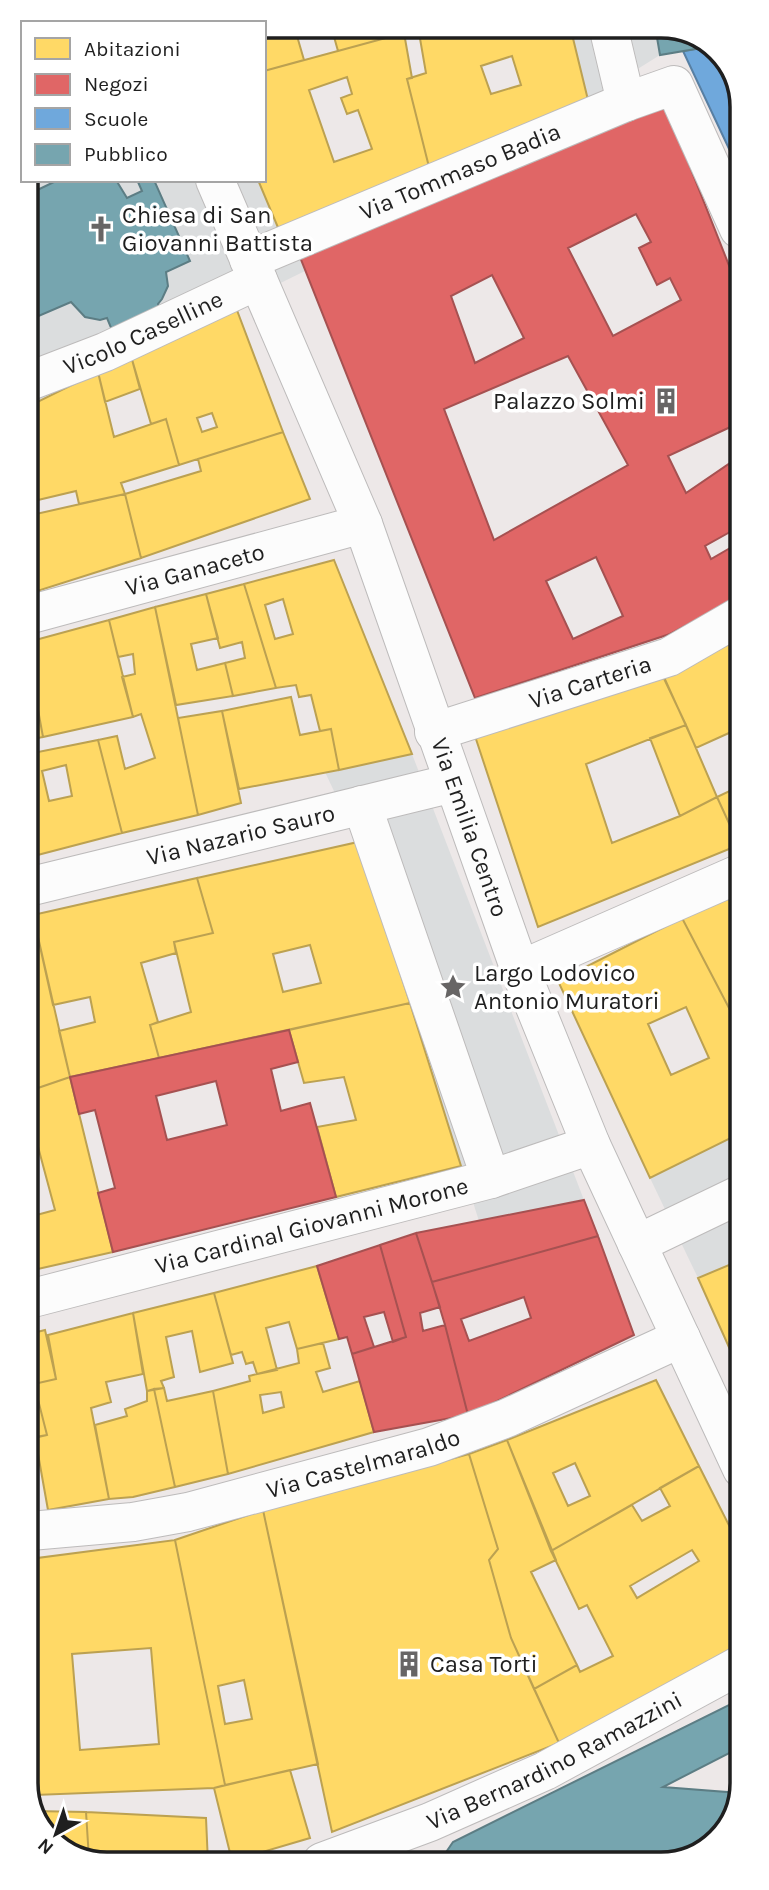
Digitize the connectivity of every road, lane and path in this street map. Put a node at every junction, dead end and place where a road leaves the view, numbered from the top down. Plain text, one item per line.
1 (611, 39) edge
2 (626, 102) junction
3 (216, 182) edge
4 (730, 209) edge
5 (253, 270) junction
6 (39, 377) edge
7 (363, 524) junction
8 (39, 612) edge
9 (730, 622) edge
10 (434, 732) junction
11 (453, 783) junction
12 (362, 805) junction
13 (730, 877) edge
14 (39, 884) edge
15 (520, 970) junction
16 (591, 1145) junction
17 (491, 1180) junction
18 (730, 1199) edge
19 (637, 1244) junction
20 (38, 1297) edge
21 (681, 1338) junction
22 (730, 1443) edge
23 (38, 1530) edge
24 (730, 1671) edge
25 (351, 1851) edge

1 - 2 street
2 - 4 street, Via Tommaso Badia
2 - 5 street, Via Tommaso Badia
3 - 5 street, Via Emilia Centro
5 - 6 street, Vicolo Caselline
5 - 7 street, Via Emilia Centro
7 - 8 street, Via Ganaceto
7 - 10 street, Via Emilia Centro
9 - 10 street, Via Carteria
10 - 11 street, Via Emilia Centro
11 - 12 street, Via Nazario Sauro
11 - 15 street, Via Emilia Centro
12 - 14 street, Via Nazario Sauro
12 - 17 street
13 - 15 street
15 - 16 street, Via Emilia Centro
16 - 17 street, Via Cardinal Giovanni Morone
16 - 19 street, Via Emilia Centro
17 - 20 street, Via Cardinal Giovanni Morone
18 - 19 street
19 - 21 street, Via Emilia Centro
21 - 22 street, Via Emilia Centro
21 - 23 street, Via Castelmaraldo
24 - 25 street, Via Bernardino Ramazzini

